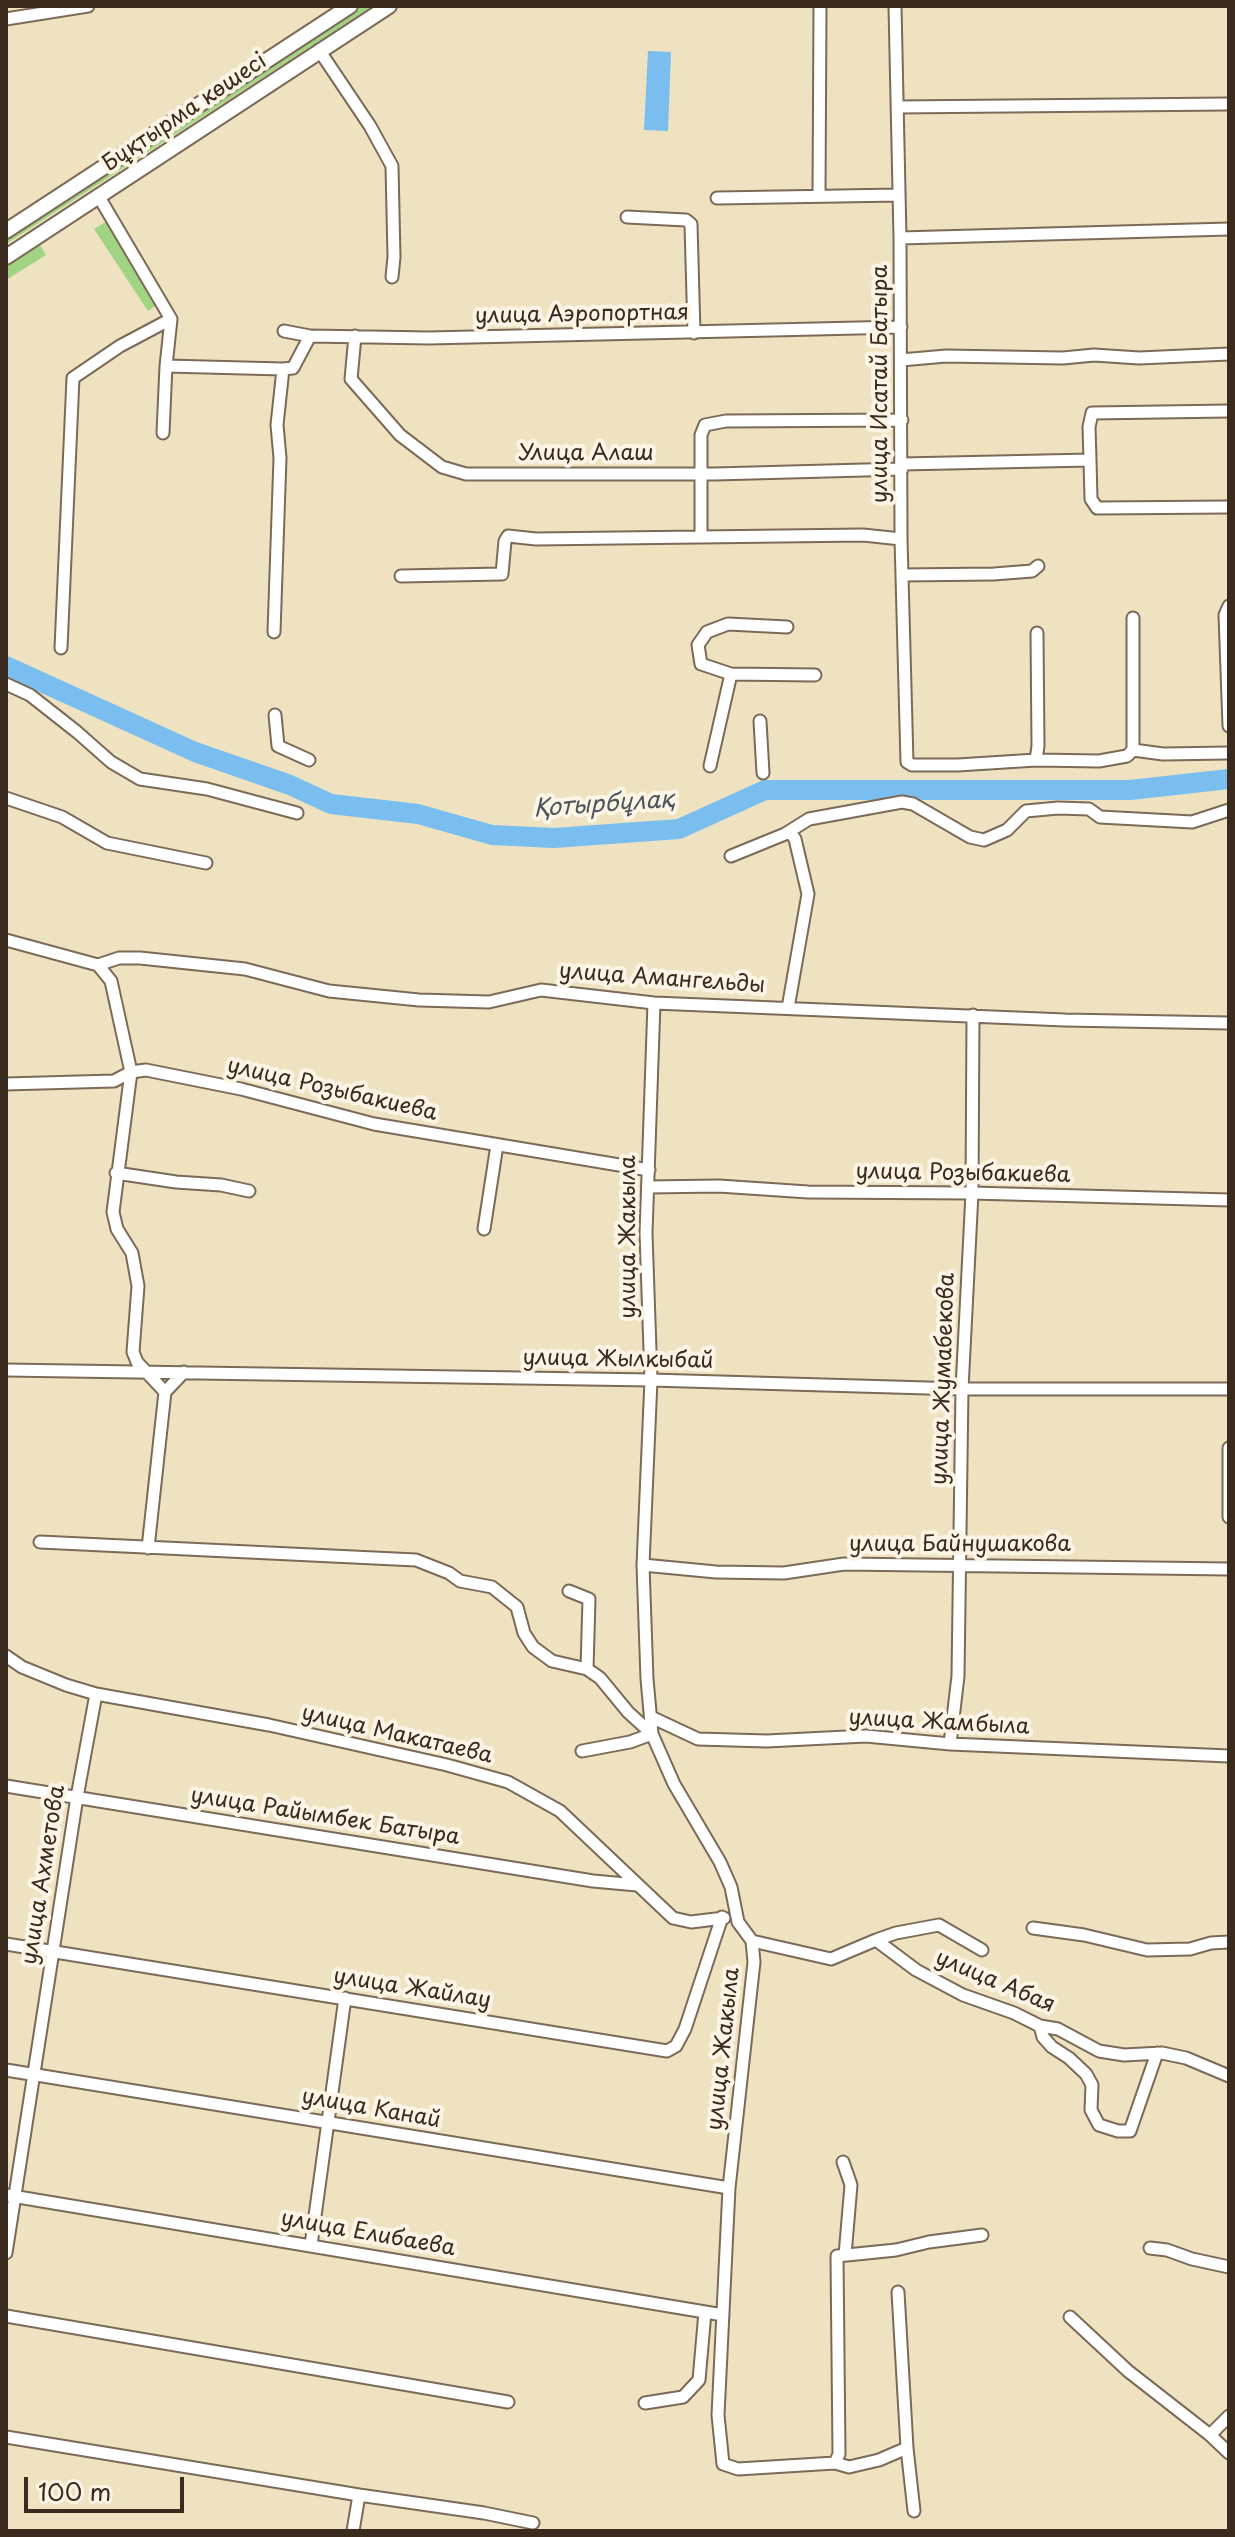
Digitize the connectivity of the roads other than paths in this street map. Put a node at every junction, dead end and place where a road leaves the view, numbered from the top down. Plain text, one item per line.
1 (88, 6) edge
2 (350, 6) edge
3 (389, 6) edge
4 (820, 6) edge
5 (895, 6) edge
6 (6, 19) edge
7 (319, 50) junction
8 (1229, 104) edge
9 (897, 107) junction
10 (899, 195) junction
11 (819, 196) junction
12 (99, 197) junction
13 (717, 198) dead end
14 (627, 217) dead end
15 (1229, 229) edge
16 (6, 231) edge
17 (900, 238) junction
18 (6, 257) edge
19 (392, 277) dead end
20 (171, 319) junction
21 (901, 327) junction
22 (284, 331) dead end
23 (694, 333) junction
24 (310, 336) junction
25 (355, 336) junction
26 (1229, 354) edge
27 (901, 360) junction
28 (166, 366) junction
29 (283, 369) junction
30 (1229, 411) edge
31 (902, 420) junction
32 (163, 433) dead end
33 (1090, 460) junction
34 (902, 466) junction
35 (702, 474) junction
36 (1229, 507) edge
37 (701, 536) junction
38 (901, 539) junction
39 (1038, 566) dead end
40 (902, 575) junction
41 (401, 576) dead end
42 (1229, 606) edge
43 (1133, 618) dead end
44 (787, 627) dead end
45 (274, 632) dead end
46 (1037, 633) dead end
47 (61, 648) dead end
48 (731, 674) junction
49 (815, 675) dead end
50 (6, 684) edge
51 (275, 715) dead end
52 (760, 721) dead end
53 (1229, 726) edge
54 (1133, 750) junction
55 (1229, 753) edge
56 (309, 760) dead end
57 (1036, 760) junction
58 (710, 766) dead end
59 (763, 773) dead end
60 (6, 798) edge
61 (1229, 810) edge
62 (297, 813) dead end
63 (790, 832) junction
64 (731, 856) dead end
65 (206, 863) dead end
66 (6, 940) edge
67 (98, 965) junction
68 (654, 1003) junction
69 (788, 1008) junction
70 (973, 1015) junction
71 (1229, 1023) edge
72 (131, 1072) junction
73 (6, 1084) edge
74 (497, 1145) junction
75 (649, 1170) junction
76 (116, 1173) junction
77 (648, 1187) junction
78 (249, 1191) dead end
79 (972, 1193) junction
80 (1229, 1200) edge
81 (484, 1229) dead end
82 (6, 1370) edge
83 (145, 1371) junction
84 (184, 1372) junction
85 (651, 1380) junction
86 (962, 1389) junction
87 (1229, 1389) edge
88 (165, 1392) junction
89 (1229, 1448) edge
90 (1229, 1517) edge
91 (40, 1542) dead end
92 (148, 1548) junction
93 (959, 1563) junction
94 (643, 1565) junction
95 (1229, 1569) edge
96 (569, 1591) dead end
97 (6, 1656) edge
98 (587, 1669) junction
99 (96, 1694) junction
100 (651, 1717) junction
101 (652, 1734) junction
102 (950, 1744) junction
103 (582, 1751) dead end
104 (1229, 1756) edge
105 (6, 1786) edge
106 (77, 1797) junction
107 (637, 1885) junction
108 (722, 1917) junction
109 (738, 1922) junction
110 (1033, 1928) dead end
111 (876, 1940) junction
112 (752, 1941) junction
113 (1229, 1942) edge
114 (6, 1944) edge
115 (982, 1950) dead end
116 (52, 1951) junction
117 (345, 1998) junction
118 (1040, 2026) junction
119 (1157, 2053) junction
120 (6, 2070) edge
121 (32, 2074) junction
122 (1229, 2076) edge
123 (328, 2122) junction
124 (843, 2162) dead end
125 (729, 2188) junction
126 (10, 2195) edge
127 (982, 2235) dead end
128 (311, 2245) junction
129 (1150, 2248) dead end
130 (6, 2253) edge
131 (845, 2255) junction
132 (1229, 2267) edge
133 (898, 2292) dead end
134 (705, 2312) junction
135 (723, 2315) junction
136 (6, 2316) edge
137 (1070, 2317) dead end
138 (508, 2402) dead end
139 (645, 2403) dead end
140 (1229, 2416) edge
141 (1210, 2435) junction
142 (6, 2437) edge
143 (907, 2448) junction
144 (1229, 2453) edge
145 (835, 2463) junction
146 (359, 2495) junction
147 (914, 2511) dead end
148 (533, 2523) dead end
149 (353, 2531) edge

1 - 6 street
2 - 16 main road, Бұқтырма көшесі
3 - 7 main road, Бұқтырма көшесі
4 - 11 street
5 - 9 street, улица Исатай Батыра
7 - 12 main road, Бұқтырма көшесі
7 - 19 street
8 - 9 street
9 - 10 street, улица Исатай Батыра
10 - 11 street
10 - 17 street, улица Исатай Батыра
11 - 13 street
12 - 18 main road, Бұқтырма көшесі
12 - 20 street
14 - 23 street
15 - 17 street
17 - 21 street, улица Исатай Батыра
20 - 28 street
20 - 47 street
21 - 23 street, улица Аэропортная
21 - 27 street, улица Исатай Батыра
22 - 24 street, улица Аэропортная
23 - 25 street, улица Аэропортная
24 - 25 street, улица Аэропортная
24 - 29 street
25 - 35 street, Улица Алаш
26 - 27 street
27 - 31 street, улица Исатай Батыра
28 - 29 street
28 - 32 street
29 - 45 street
30 - 33 street
31 - 34 street, улица Исатай Батыра
31 - 35 street
33 - 34 street, Улица Алаш
33 - 36 street
34 - 35 street, Улица Алаш
34 - 38 street, улица Исатай Батыра
35 - 37 street
37 - 38 street
37 - 41 street
38 - 40 street, улица Исатай Батыра
39 - 40 street
40 - 57 street, улица Исатай Батыра
42 - 53 street
43 - 54 street
44 - 48 street
46 - 57 street
48 - 49 street
48 - 58 street
50 - 62 street
51 - 56 street
52 - 59 street
54 - 55 street
54 - 57 street
60 - 65 street
61 - 63 street
63 - 64 street
63 - 69 street
66 - 67 street, улица Амангельды
67 - 68 street, улица Амангельды
67 - 72 street
68 - 69 street, улица Амангельды
68 - 75 street, улица Жакыла
69 - 70 street, улица Амангельды
70 - 71 street, улица Амангельды
70 - 79 street, улица Жумабекова
72 - 73 street, улица Розыбакиева
72 - 74 street, улица Розыбакиева
72 - 76 street
74 - 75 street, улица Розыбакиева
74 - 81 street
75 - 77 street, улица Жакыла
76 - 78 street
76 - 83 street
77 - 79 street, улица Розыбакиева
77 - 85 street, улица Жакыла
79 - 80 street, улица Розыбакиева
79 - 86 street, улица Жумабекова
82 - 83 street, улица Жылкыбай
83 - 84 street, улица Жылкыбай
83 - 88 street
84 - 85 street, улица Жылкыбай
84 - 88 street
85 - 86 street, улица Жылкыбай
85 - 94 street, улица Жакыла
86 - 87 street, улица Жылкыбай
86 - 93 street, улица Жумабекова
88 - 92 street
89 - 90 street
91 - 92 street
92 - 98 street
93 - 94 street, улица Байнушакова
93 - 95 street, улица Байнушакова
93 - 102 street, улица Жумабекова
94 - 100 street, улица Жакыла
96 - 98 street
97 - 99 street, улица Макатаева
98 - 101 street
99 - 106 street, улица Ахметова
99 - 107 street, улица Макатаева
100 - 101 street, улица Жакыла
100 - 102 street, улица Жамбыла
101 - 103 street
101 - 109 street, улица Жакыла
102 - 104 street, улица Жамбыла
105 - 106 street, улица Райымбек Батыра
106 - 107 street, улица Райымбек Батыра
106 - 116 street, улица Ахметова
107 - 108 street, улица Макатаева
108 - 109 street, улица Макатаева
108 - 117 street, улица Жайлау
109 - 112 street, улица Жакыла
110 - 113 street
111 - 112 street
111 - 115 street
111 - 118 street, улица Абая
112 - 125 street, улица Жакыла
114 - 116 street, улица Жайлау
116 - 117 street, улица Жайлау
116 - 121 street, улица Ахметова
117 - 123 street
118 - 119 street, улица Абая
118 - 119 street
119 - 122 street, улица Абая
120 - 121 street, улица Канай
121 - 123 street, улица Канай
121 - 126 street, улица Ахметова
123 - 125 street, улица Канай
123 - 128 street
124 - 131 street
125 - 135 street, улица Жакыла
126 - 128 street, улица Елибаева
126 - 130 street, улица Ахметова
127 - 131 street
128 - 134 street, улица Елибаева
129 - 132 street
131 - 145 street
133 - 143 street
134 - 135 street, улица Елибаева
134 - 139 street
135 - 145 street, улица Жакыла
136 - 138 street
137 - 141 street
140 - 141 street
141 - 144 street
142 - 146 street
143 - 145 street
143 - 147 street
146 - 148 street
146 - 149 street

